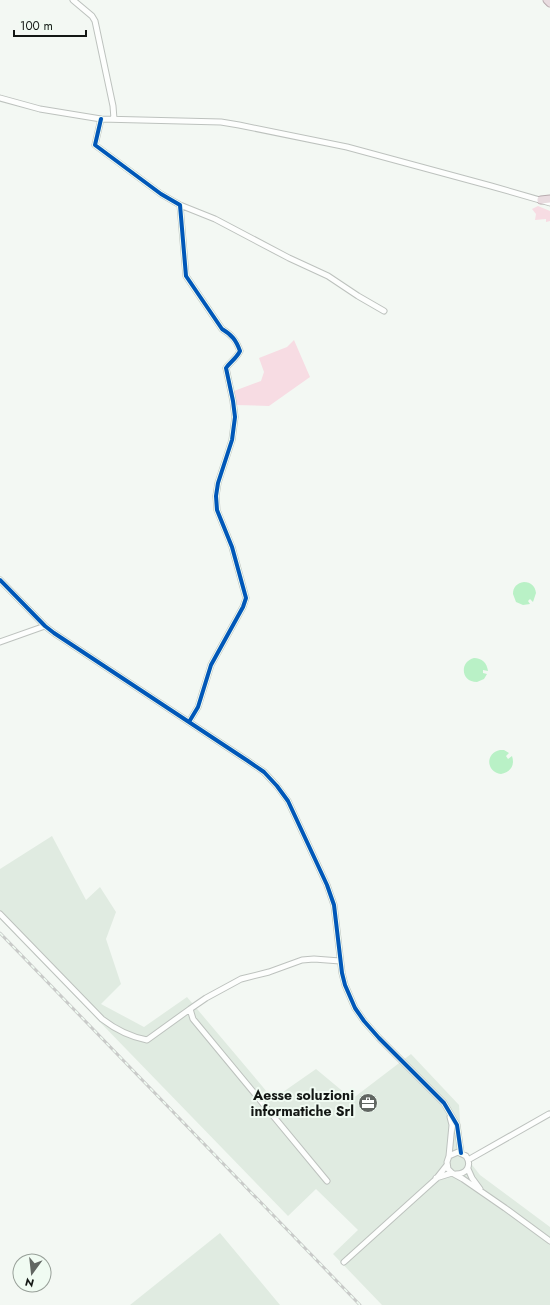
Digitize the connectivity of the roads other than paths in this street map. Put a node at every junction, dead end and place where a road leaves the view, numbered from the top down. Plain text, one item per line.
1 (73, 0) edge
2 (547, 0) edge
3 (550, 3) edge
4 (0, 98) edge
5 (101, 119) junction
6 (114, 119) junction
7 (550, 199) edge
8 (541, 200) junction
9 (550, 203) edge
10 (180, 205) junction
11 (384, 311) dead end
12 (0, 580) edge
13 (45, 626) junction
14 (0, 642) edge
15 (189, 722) junction
16 (0, 914) edge
17 (340, 962) junction
18 (190, 1009) junction
19 (450, 1114) junction
20 (549, 1114) dead end
21 (461, 1153) junction
22 (449, 1156) junction
23 (468, 1160) junction
24 (446, 1165) junction
25 (468, 1169) junction
26 (454, 1174) junction
27 (436, 1179) junction
28 (327, 1181) dead end
29 (483, 1193) junction
30 (550, 1241) edge
31 (344, 1262) dead end

1 - 6 street
2 - 3 highway
4 - 5 street
5 - 6 street
5 - 10 street
6 - 8 street
7 - 8 highway
8 - 9 street
10 - 11 street
10 - 15 street
12 - 13 street
13 - 14 street
13 - 15 street
15 - 17 street
16 - 18 street
17 - 18 street
17 - 19 street
18 - 28 street
19 - 21 street
19 - 22 street
20 - 23 street
21 - 22 street
21 - 23 street
22 - 24 street
23 - 25 street
24 - 26 street
24 - 27 street
25 - 26 street
25 - 29 street
26 - 27 street
26 - 29 street
27 - 31 street
29 - 30 street

